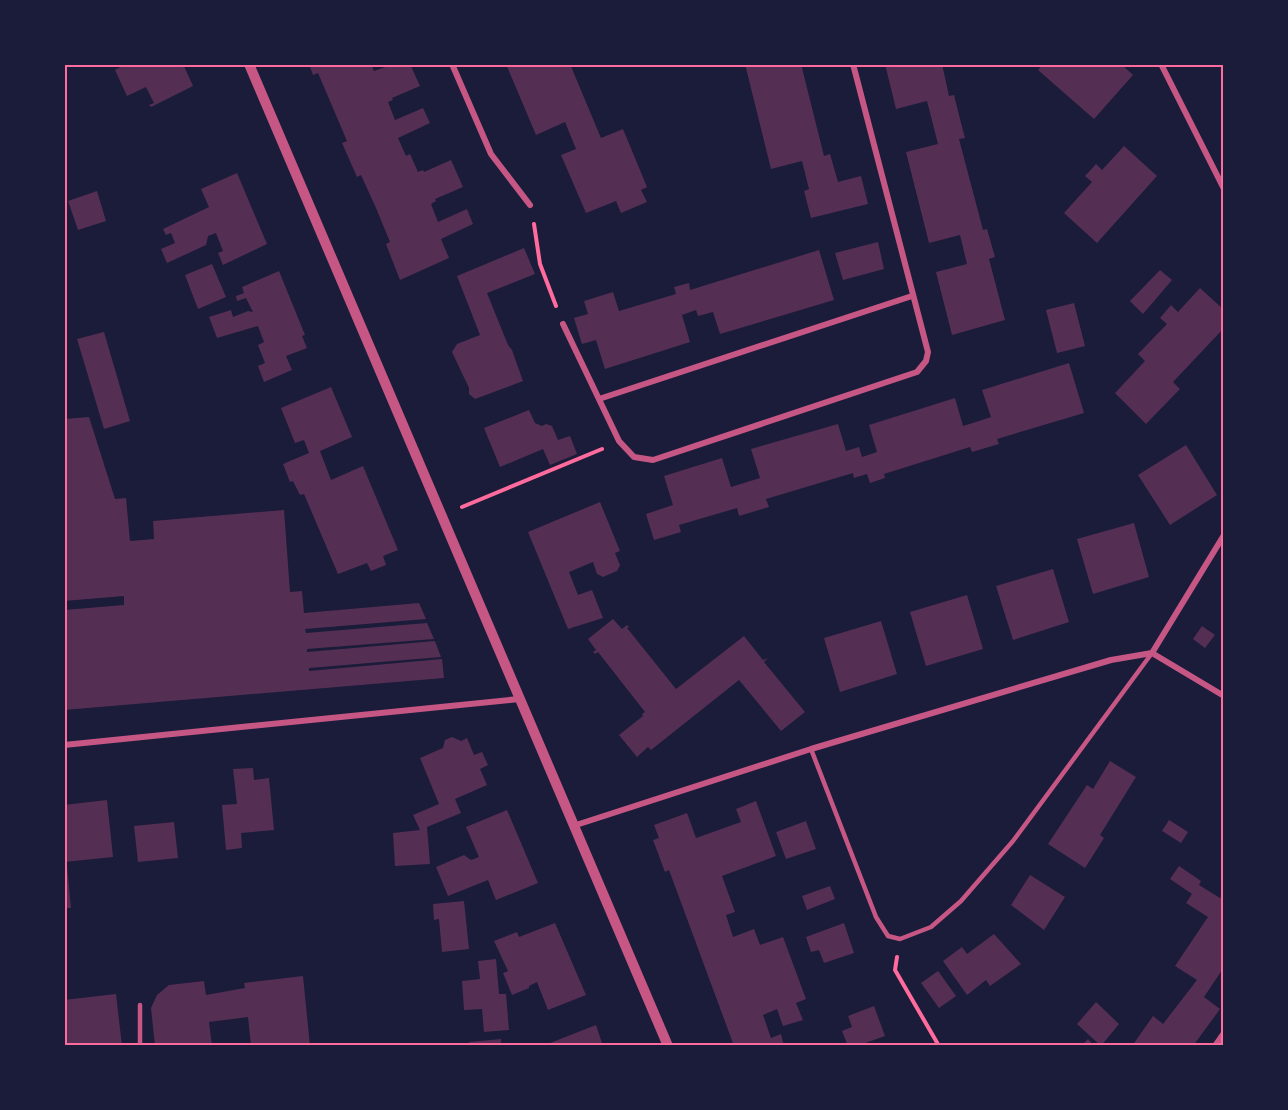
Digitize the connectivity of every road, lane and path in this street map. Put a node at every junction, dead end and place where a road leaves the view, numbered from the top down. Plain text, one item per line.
1 (249, 64) edge
2 (452, 64) edge
3 (853, 64) edge
4 (1161, 64) edge
5 (1224, 189) edge
6 (530, 205) joint
7 (912, 296) junction
8 (563, 324) joint
9 (599, 399) junction
10 (619, 441) junction
11 (441, 515) junction
12 (1224, 535) edge
13 (1152, 653) junction
14 (1224, 696) edge
15 (519, 699) junction
16 (64, 745) edge
17 (811, 749) junction
18 (573, 826) junction
19 (900, 939) junction
20 (140, 1005) dead end
21 (1224, 1032) edge
22 (140, 1046) edge
23 (668, 1046) edge
24 (939, 1046) edge
25 (1215, 1046) edge

1 - 11 street
2 - 6 street
3 - 7 street
4 - 5 street
6 - 8 path
7 - 9 street
7 - 10 street
8 - 9 street
9 - 10 street
10 - 11 path
11 - 15 street
12 - 13 street
13 - 14 street
13 - 17 street
13 - 19 lane
15 - 16 street
15 - 18 street
17 - 18 street
17 - 19 lane
18 - 23 street
19 - 24 path
20 - 22 lane
21 - 25 street

